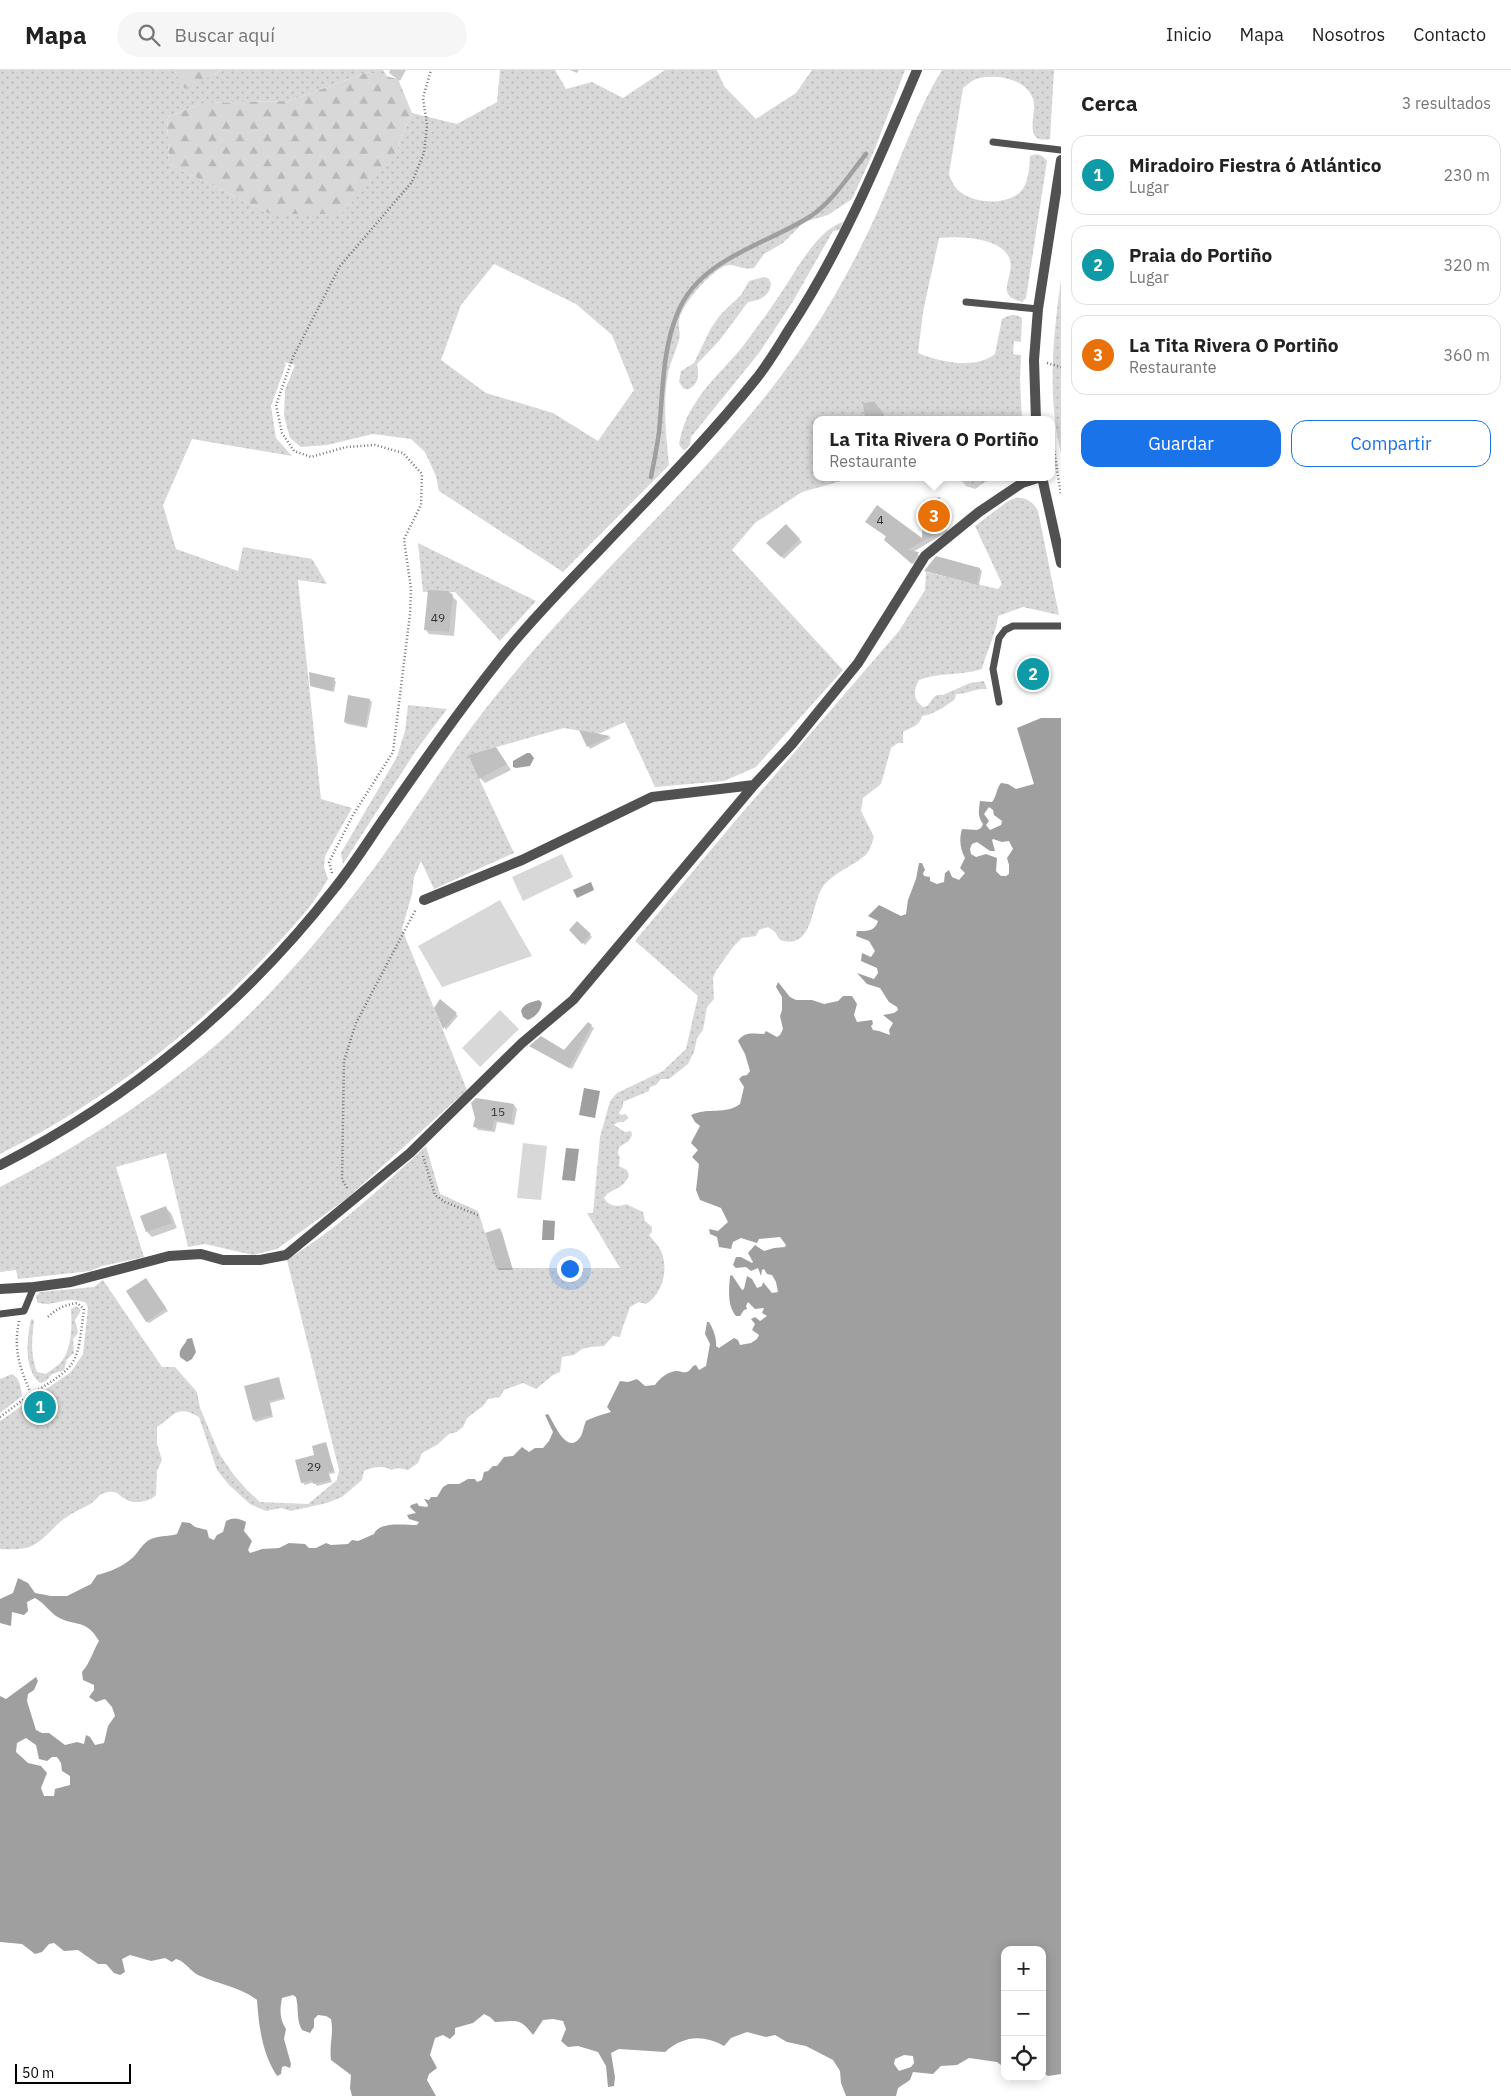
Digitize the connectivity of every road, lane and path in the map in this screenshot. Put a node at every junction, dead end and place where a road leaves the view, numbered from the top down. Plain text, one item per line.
1 (430, 70) edge
2 (917, 70) edge
3 (993, 142) dead end
4 (1061, 150) edge
5 (1061, 160) edge
6 (966, 302) dead end
7 (1038, 310) junction
8 (1047, 354) dead end
9 (1047, 363) junction
10 (1061, 367) edge
11 (1047, 372) dead end
12 (1036, 416) edge
13 (1055, 456) edge
14 (1029, 481) edge
15 (1043, 481) edge
16 (1061, 495) edge
17 (1061, 562) edge
18 (1061, 626) edge
19 (1000, 702) dead end
20 (754, 785) junction
21 (337, 885) junction
22 (424, 900) joint
23 (420, 1143) junction
24 (0, 1166) edge
25 (354, 1200) junction
26 (480, 1216) dead end
27 (34, 1287) junction
28 (0, 1289) edge
29 (24, 1311) junction
30 (0, 1314) edge
31 (47, 1318) dead end
32 (31, 1394) junction
33 (0, 1417) edge

1 - 21 path
2 - 21 street
3 - 4 lane
5 - 7 street
6 - 7 lane
7 - 12 street
8 - 9 path
9 - 10 path
9 - 11 path
13 - 16 path
14 - 20 street
15 - 17 street
18 - 19 lane
20 - 22 street
20 - 23 street
21 - 24 street
22 - 25 path
23 - 25 street
23 - 26 path
25 - 27 street
27 - 28 street
27 - 29 lane
29 - 30 lane
29 - 32 path
31 - 32 path
32 - 33 path

